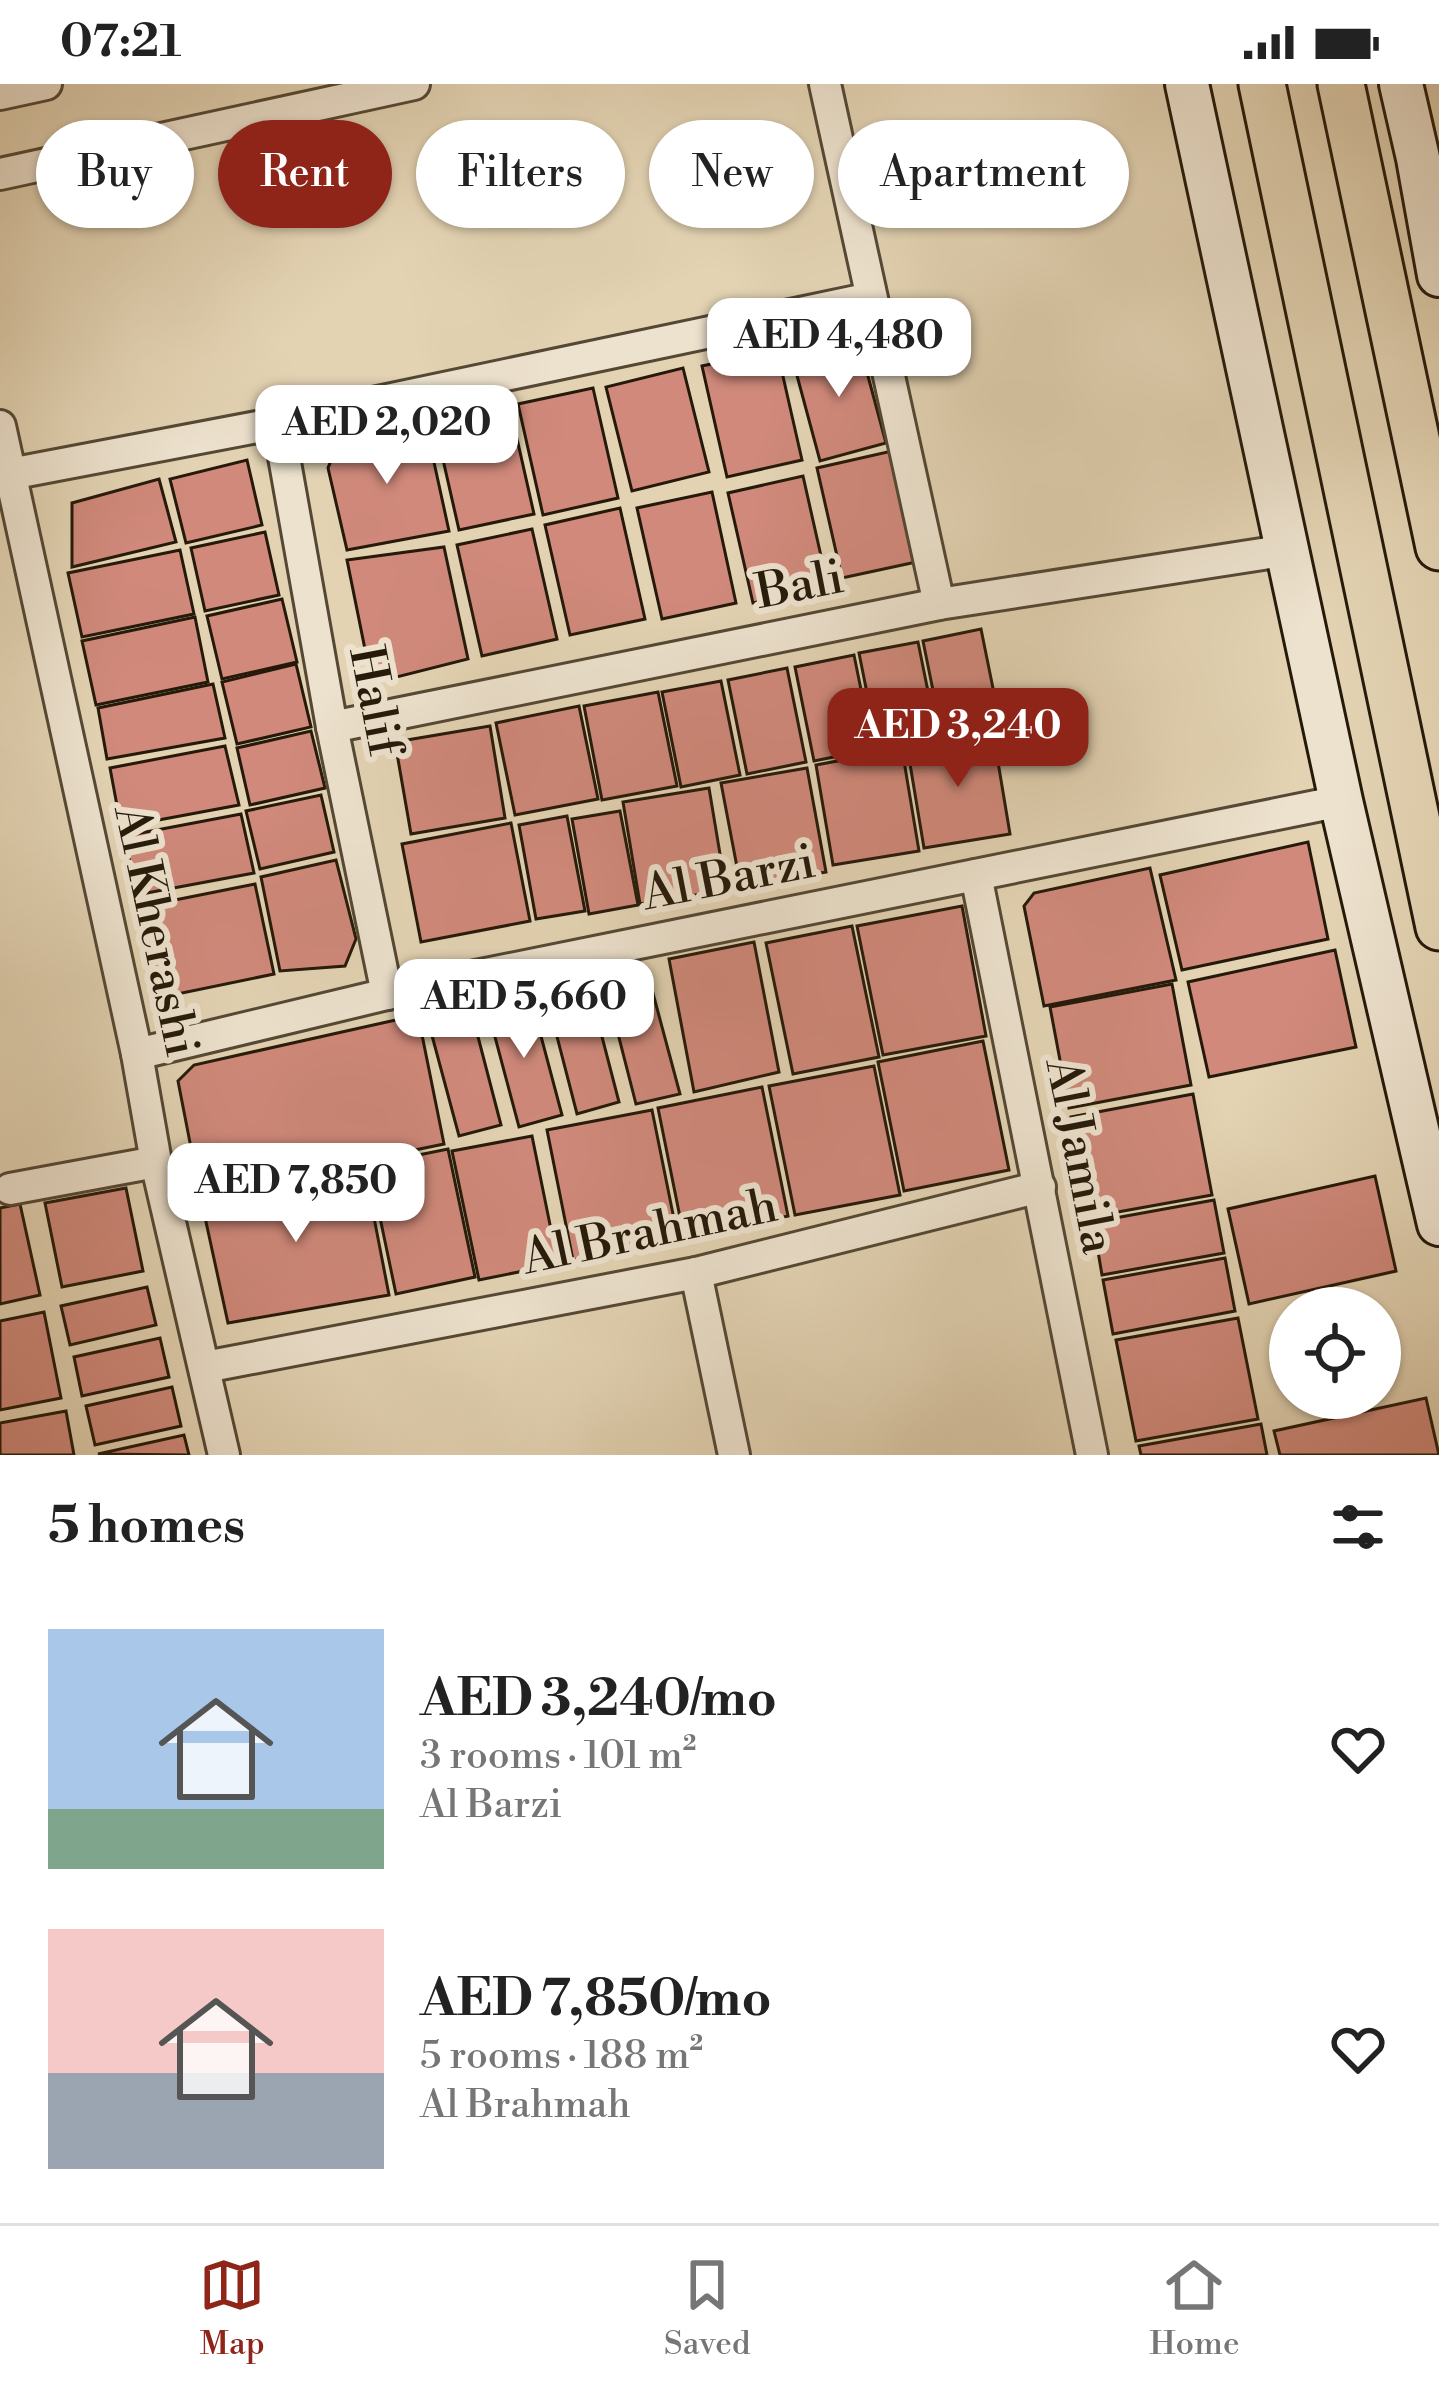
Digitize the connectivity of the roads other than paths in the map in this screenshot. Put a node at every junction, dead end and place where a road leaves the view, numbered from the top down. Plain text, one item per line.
1 (46, 84) edge
2 (414, 84) edge
3 (825, 84) edge
4 (1186, 84) edge
5 (1202, 84) edge
6 (1262, 84) edge
7 (1398, 84) edge
8 (0, 94) edge
9 (1345, 103) edge
10 (0, 174) edge
11 (1216, 220) junction
12 (1439, 274) edge
13 (871, 298) junction
14 (278, 423) junction
15 (0, 426) edge
16 (10, 474) junction
17 (1439, 547) edge
18 (1288, 550) junction
19 (939, 604) junction
20 (332, 727) junction
21 (1341, 801) junction
22 (976, 875) junction
23 (1439, 927) edge
24 (387, 994) junction
25 (136, 1054) junction
26 (156, 1162) junction
27 (1040, 1187) junction
28 (10, 1189) dead end
29 (1439, 1224) edge
30 (696, 1273) junction
31 (205, 1367) junction
32 (224, 1455) edge
33 (734, 1455) edge
34 (1092, 1455) edge

1 - 8 street
2 - 10 street
3 - 13 street
4 - 11 street
5 - 11 street
6 - 23 main road
7 - 12 street
9 - 17 main road
11 - 18 street
13 - 14 street
13 - 19 street
14 - 16 street
14 - 20 street, Halif
15 - 16 street, Al Kherashi
16 - 25 street, Al Kherashi
18 - 19 street, Bali
18 - 21 street
19 - 20 street, Bali
20 - 24 street, Halif
21 - 22 street, Al Barzi
21 - 29 street
22 - 24 street, Al Barzi
22 - 27 street, Al Jamila
24 - 25 street, Al Barzi
25 - 26 street, Al Kherashi
26 - 28 street
26 - 31 street, Al Kherashi
27 - 30 street, Al Brahmah
27 - 34 street, Al Jamila
30 - 31 street, Al Brahmah
30 - 33 street
31 - 32 street, Al Kherashi

